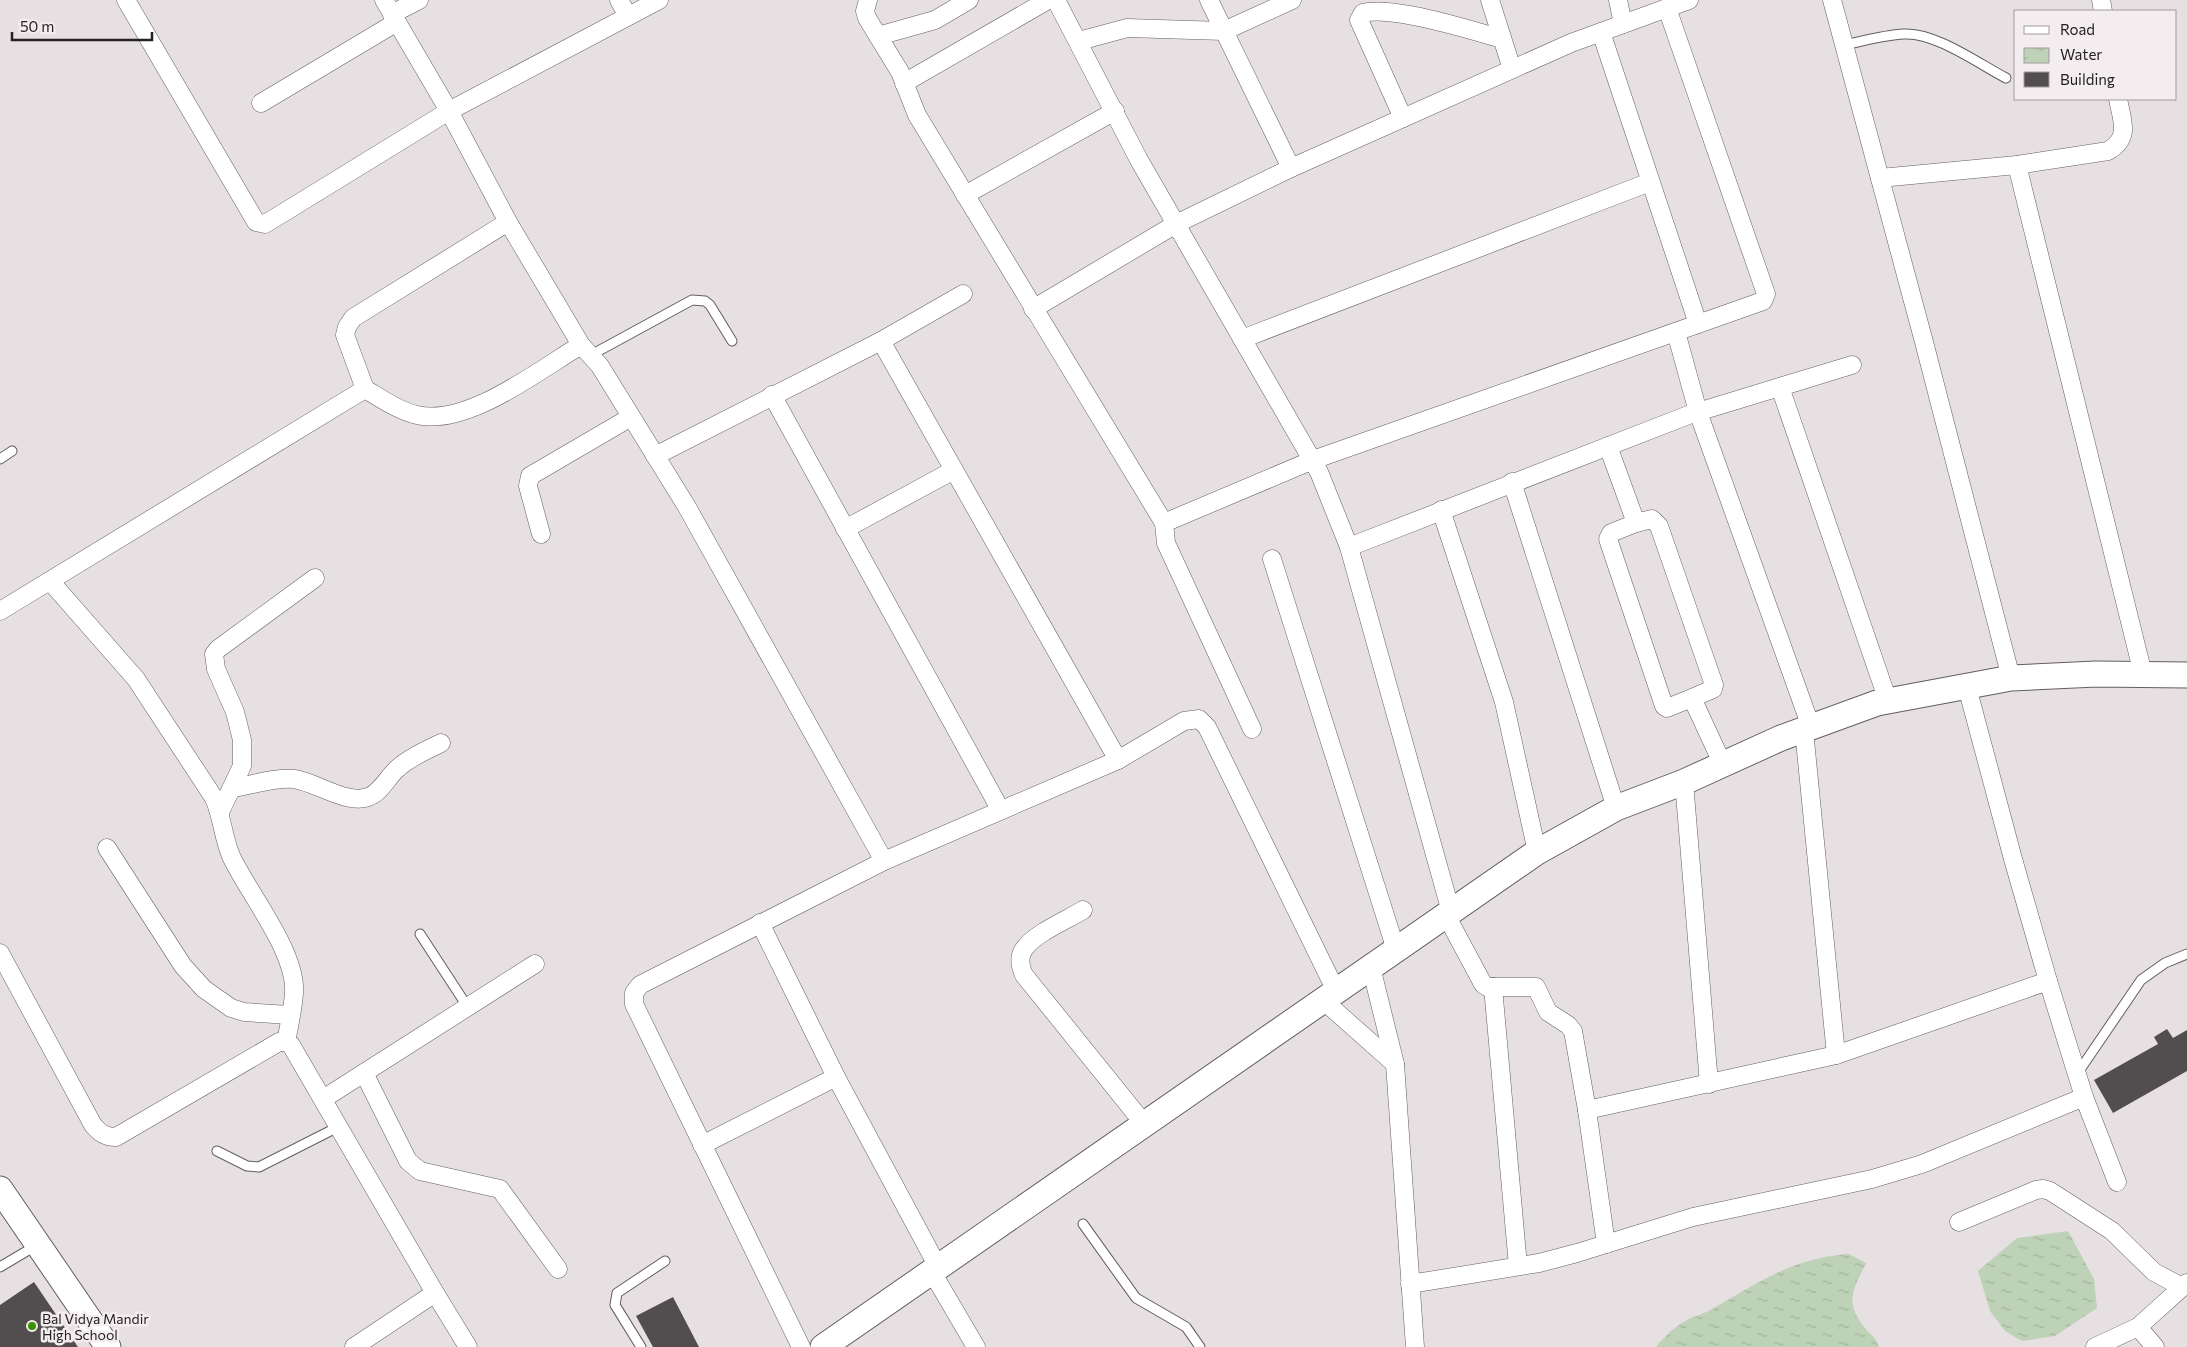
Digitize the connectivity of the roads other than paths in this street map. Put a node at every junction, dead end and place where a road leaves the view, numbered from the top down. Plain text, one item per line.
1 (126, 0) edge
2 (419, 0) edge
3 (619, 0) edge
4 (659, 0) edge
5 (868, 0) edge
6 (969, 0) edge
7 (1048, 0) edge
8 (1056, 0) edge
9 (1209, 0) edge
10 (1292, 0) edge
11 (1490, 0) edge
12 (1618, 0) edge
13 (1689, 0) edge
14 (1832, 0) edge
15 (1668, 8) junction
16 (391, 12) edge
17 (628, 16) junction
18 (1623, 24) junction
19 (1224, 30) junction
20 (1601, 32) junction
21 (878, 36) junction
22 (1502, 39) junction
23 (1079, 41) junction
24 (1844, 45) junction
25 (1512, 70) junction
26 (2006, 78) dead end
27 (904, 83) junction
28 (2118, 100) edge
29 (261, 103) dead end
30 (449, 111) junction
31 (1115, 112) junction
32 (1403, 118) junction
33 (2017, 165) junction
34 (1292, 168) junction
35 (1880, 178) junction
36 (1650, 182) junction
37 (965, 195) junction
38 (508, 222) junction
39 (1176, 224) junction
40 (963, 294) dead end
41 (1033, 309) junction
42 (1698, 324) junction
43 (1676, 332) junction
44 (1242, 340) junction
45 (732, 341) dead end
46 (881, 342) junction
47 (586, 350) junction
48 (1852, 365) dead end
49 (1780, 387) junction
50 (366, 389) junction
51 (772, 395) junction
52 (1698, 412) junction
53 (631, 417) junction
54 (1608, 446) junction
55 (12, 452) dead end
56 (655, 456) junction
57 (0, 459) edge
58 (1312, 460) junction
59 (954, 470) junction
60 (1512, 482) junction
61 (1441, 510) junction
62 (1164, 522) junction
63 (1636, 523) junction
64 (846, 529) junction
65 (541, 534) dead end
66 (1349, 547) junction
67 (1272, 559) dead end
68 (315, 578) dead end
69 (50, 581) junction
70 (0, 611) edge
71 (2143, 674) junction
72 (2187, 675) edge
73 (2011, 678) junction
74 (1967, 687) junction
75 (1692, 698) junction
76 (1888, 701) junction
77 (1252, 729) dead end
78 (1807, 729) junction
79 (441, 743) dead end
80 (1118, 760) junction
81 (1723, 765) junction
82 (1684, 782) junction
83 (233, 788) junction
84 (1616, 808) junction
85 (1000, 809) junction
86 (220, 812) junction
87 (106, 848) dead end
88 (1537, 852) junction
89 (884, 861) junction
90 (1084, 910) dead end
91 (1448, 914) junction
92 (760, 923) junction
93 (420, 934) dead end
94 (1396, 950) junction
95 (0, 953) edge
96 (2187, 954) edge
97 (535, 964) dead end
98 (1371, 967) junction
99 (2048, 982) junction
100 (1493, 986) junction
101 (1330, 996) junction
102 (467, 1006) junction
103 (290, 1016) junction
104 (286, 1042) junction
105 (1836, 1055) junction
106 (1395, 1064) junction
107 (364, 1073) junction
108 (2077, 1074) junction
109 (836, 1077) junction
110 (1709, 1084) junction
111 (2084, 1097) junction
112 (323, 1099) junction
113 (1587, 1110) junction
114 (1145, 1124) junction
115 (338, 1127) junction
116 (702, 1145) junction
117 (217, 1151) dead end
118 (2116, 1182) dead end
119 (0, 1189) edge
120 (1960, 1222) dead end
121 (1083, 1224) dead end
122 (1606, 1244) junction
123 (37, 1245) junction
124 (666, 1261) dead end
125 (1518, 1266) junction
126 (0, 1267) edge
127 (558, 1269) dead end
128 (935, 1270) junction
129 (1410, 1284) junction
130 (2185, 1285) edge
131 (435, 1293) junction
132 (2138, 1327) junction
133 (108, 1347) edge
134 (354, 1347) edge
135 (468, 1347) edge
136 (641, 1347) edge
137 (800, 1347) edge
138 (823, 1347) edge
139 (976, 1347) edge
140 (1200, 1347) edge
141 (1415, 1347) edge
142 (2095, 1347) edge
143 (2155, 1347) edge

1 - 30 street
2 - 16 street
3 - 17 street
4 - 17 street
5 - 21 street
6 - 21 street
7 - 27 street
8 - 23 street
9 - 19 street
10 - 19 street
11 - 22 street
12 - 18 street
13 - 15 street
14 - 24 street
15 - 18 street
15 - 42 street
16 - 29 street
16 - 30 street
17 - 30 street
18 - 20 street
19 - 23 street
19 - 34 street
20 - 25 street
20 - 36 street
21 - 27 street
22 - 25 street
22 - 32 street
23 - 31 street
24 - 26 lane
24 - 35 street
25 - 32 street
27 - 37 street
28 - 33 street
30 - 38 street
31 - 37 street
31 - 39 street
32 - 34 street
33 - 35 street
33 - 71 street
34 - 39 street
35 - 73 street
36 - 42 street
36 - 44 street
37 - 41 street
38 - 47 street
38 - 50 street
39 - 41 street
39 - 44 street
40 - 46 street
41 - 62 street
42 - 43 street
43 - 52 street
43 - 58 street
44 - 58 street
45 - 47 lane
46 - 51 street
46 - 59 street
47 - 50 street
47 - 53 street
48 - 49 street
49 - 52 street
49 - 76 street
50 - 69 street
51 - 56 street
51 - 64 street
52 - 54 street
52 - 78 street
53 - 56 street
53 - 65 street
54 - 60 street
54 - 63 street
55 - 57 lane
56 - 89 street
58 - 62 street
58 - 66 street
59 - 64 street
59 - 80 street
60 - 61 street
60 - 84 street
61 - 66 street
61 - 88 street
62 - 77 street
63 - 75 street
63 - 75 street
64 - 85 street
66 - 91 street
67 - 94 street
68 - 83 street
69 - 70 street
69 - 86 street
71 - 72 street
71 - 73 street
73 - 74 street
74 - 76 street
74 - 99 street
75 - 81 street
76 - 78 street
78 - 81 street
78 - 105 street
79 - 83 street
80 - 85 street
80 - 101 street
81 - 82 street
82 - 84 street
82 - 110 street
83 - 86 street
84 - 88 street
85 - 89 street
86 - 103 street
87 - 103 street
88 - 91 street
89 - 92 street
90 - 114 street
91 - 94 street
91 - 100 street
92 - 109 street
92 - 116 street
93 - 102 lane
94 - 98 street
95 - 104 street
96 - 108 lane
97 - 102 street
98 - 101 street
98 - 106 street
99 - 105 street
99 - 108 street
100 - 113 street
100 - 125 street
101 - 106 street
101 - 114 street
102 - 107 street
103 - 104 street
104 - 112 street
105 - 110 street
106 - 129 street
107 - 112 street
107 - 127 street
108 - 111 street
109 - 116 street
109 - 128 street
110 - 113 street
111 - 118 street
111 - 122 street
112 - 115 street
113 - 122 street
114 - 128 street
115 - 117 lane
115 - 131 street
116 - 137 street
119 - 123 street
120 - 130 street
121 - 140 lane
122 - 125 street
123 - 126 lane
123 - 133 street
124 - 136 lane
125 - 129 street
128 - 138 street
128 - 139 street
129 - 141 street
130 - 132 street
131 - 134 street
131 - 135 street
132 - 142 street
132 - 143 street

